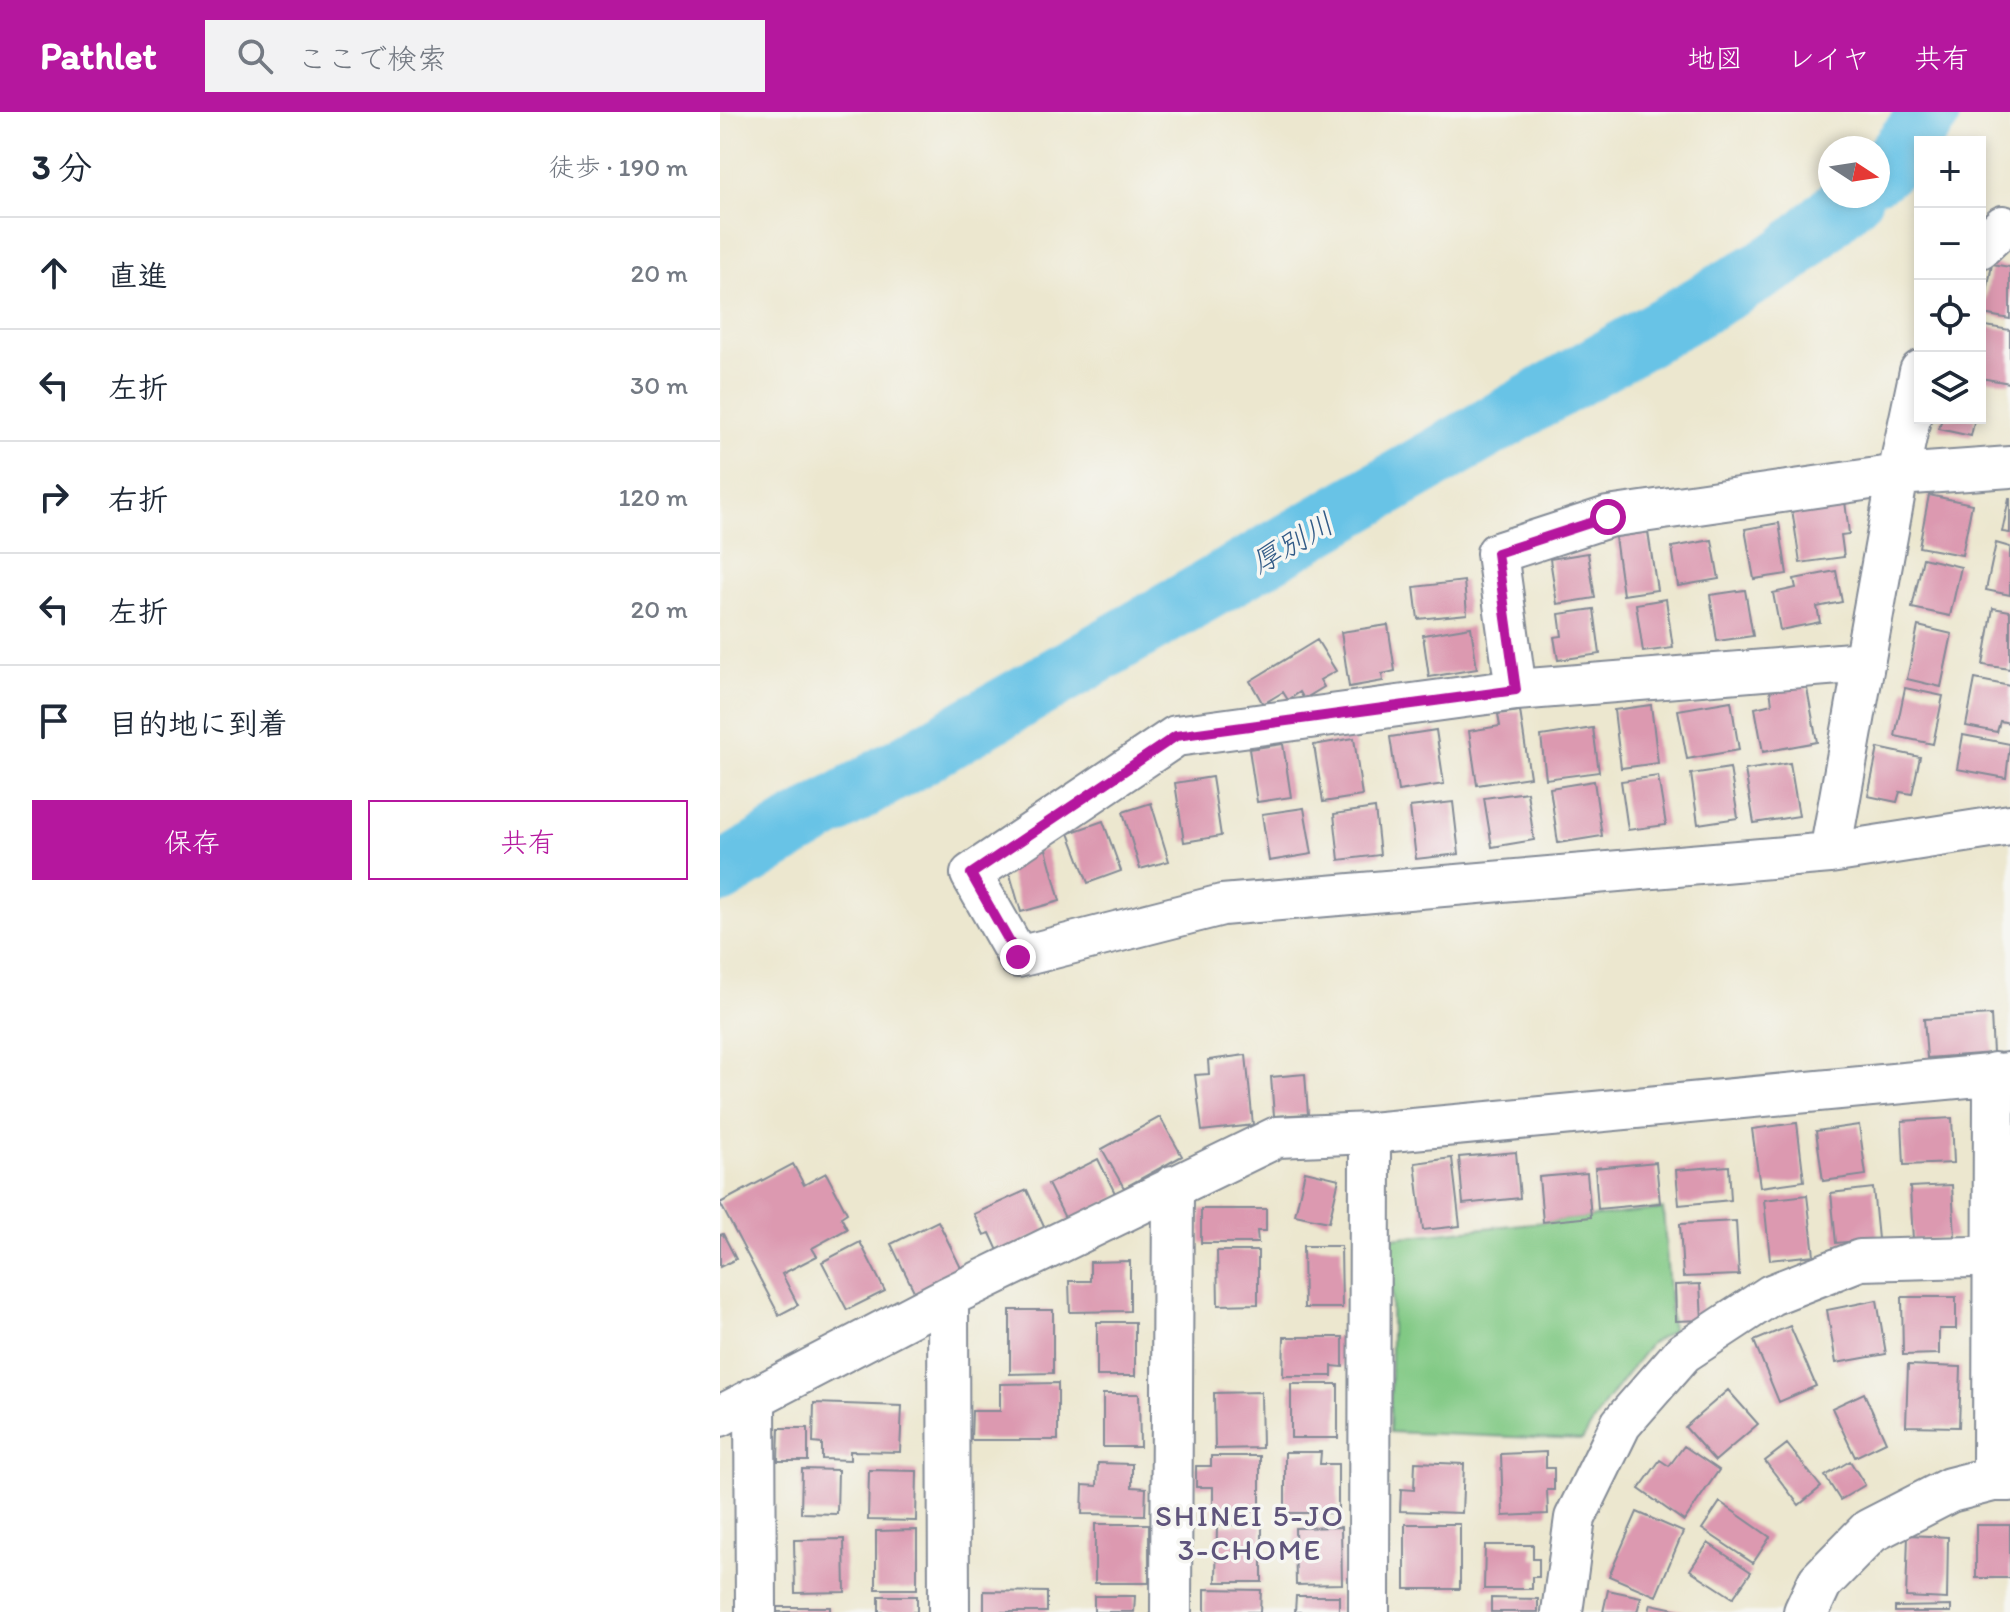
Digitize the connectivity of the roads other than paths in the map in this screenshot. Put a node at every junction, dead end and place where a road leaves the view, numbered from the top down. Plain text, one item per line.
1 (1914, 399) edge
2 (2010, 467) edge
3 (1898, 475) junction
4 (1864, 662) junction
5 (1516, 690) junction
6 (2010, 825) edge
7 (1830, 853) junction
8 (2002, 1073) edge
9 (1370, 1133) junction
10 (1173, 1186) junction
11 (2001, 1256) edge
12 (948, 1297) junction
13 (755, 1397) junction
14 (720, 1416) edge
15 (2001, 1479) edge
16 (756, 1612) edge
17 (949, 1612) edge
18 (1171, 1612) edge
19 (1369, 1612) edge
20 (1562, 1612) edge
21 (1806, 1612) edge

1 - 3 street
2 - 3 street
3 - 4 street
3 - 5 street
4 - 5 street
4 - 7 street
5 - 7 street
6 - 7 street
8 - 9 street
8 - 11 street
9 - 10 street
9 - 19 street
10 - 12 street
10 - 18 street
11 - 15 street
11 - 20 street
12 - 13 street
12 - 17 street
13 - 14 street
13 - 16 street
15 - 21 street

